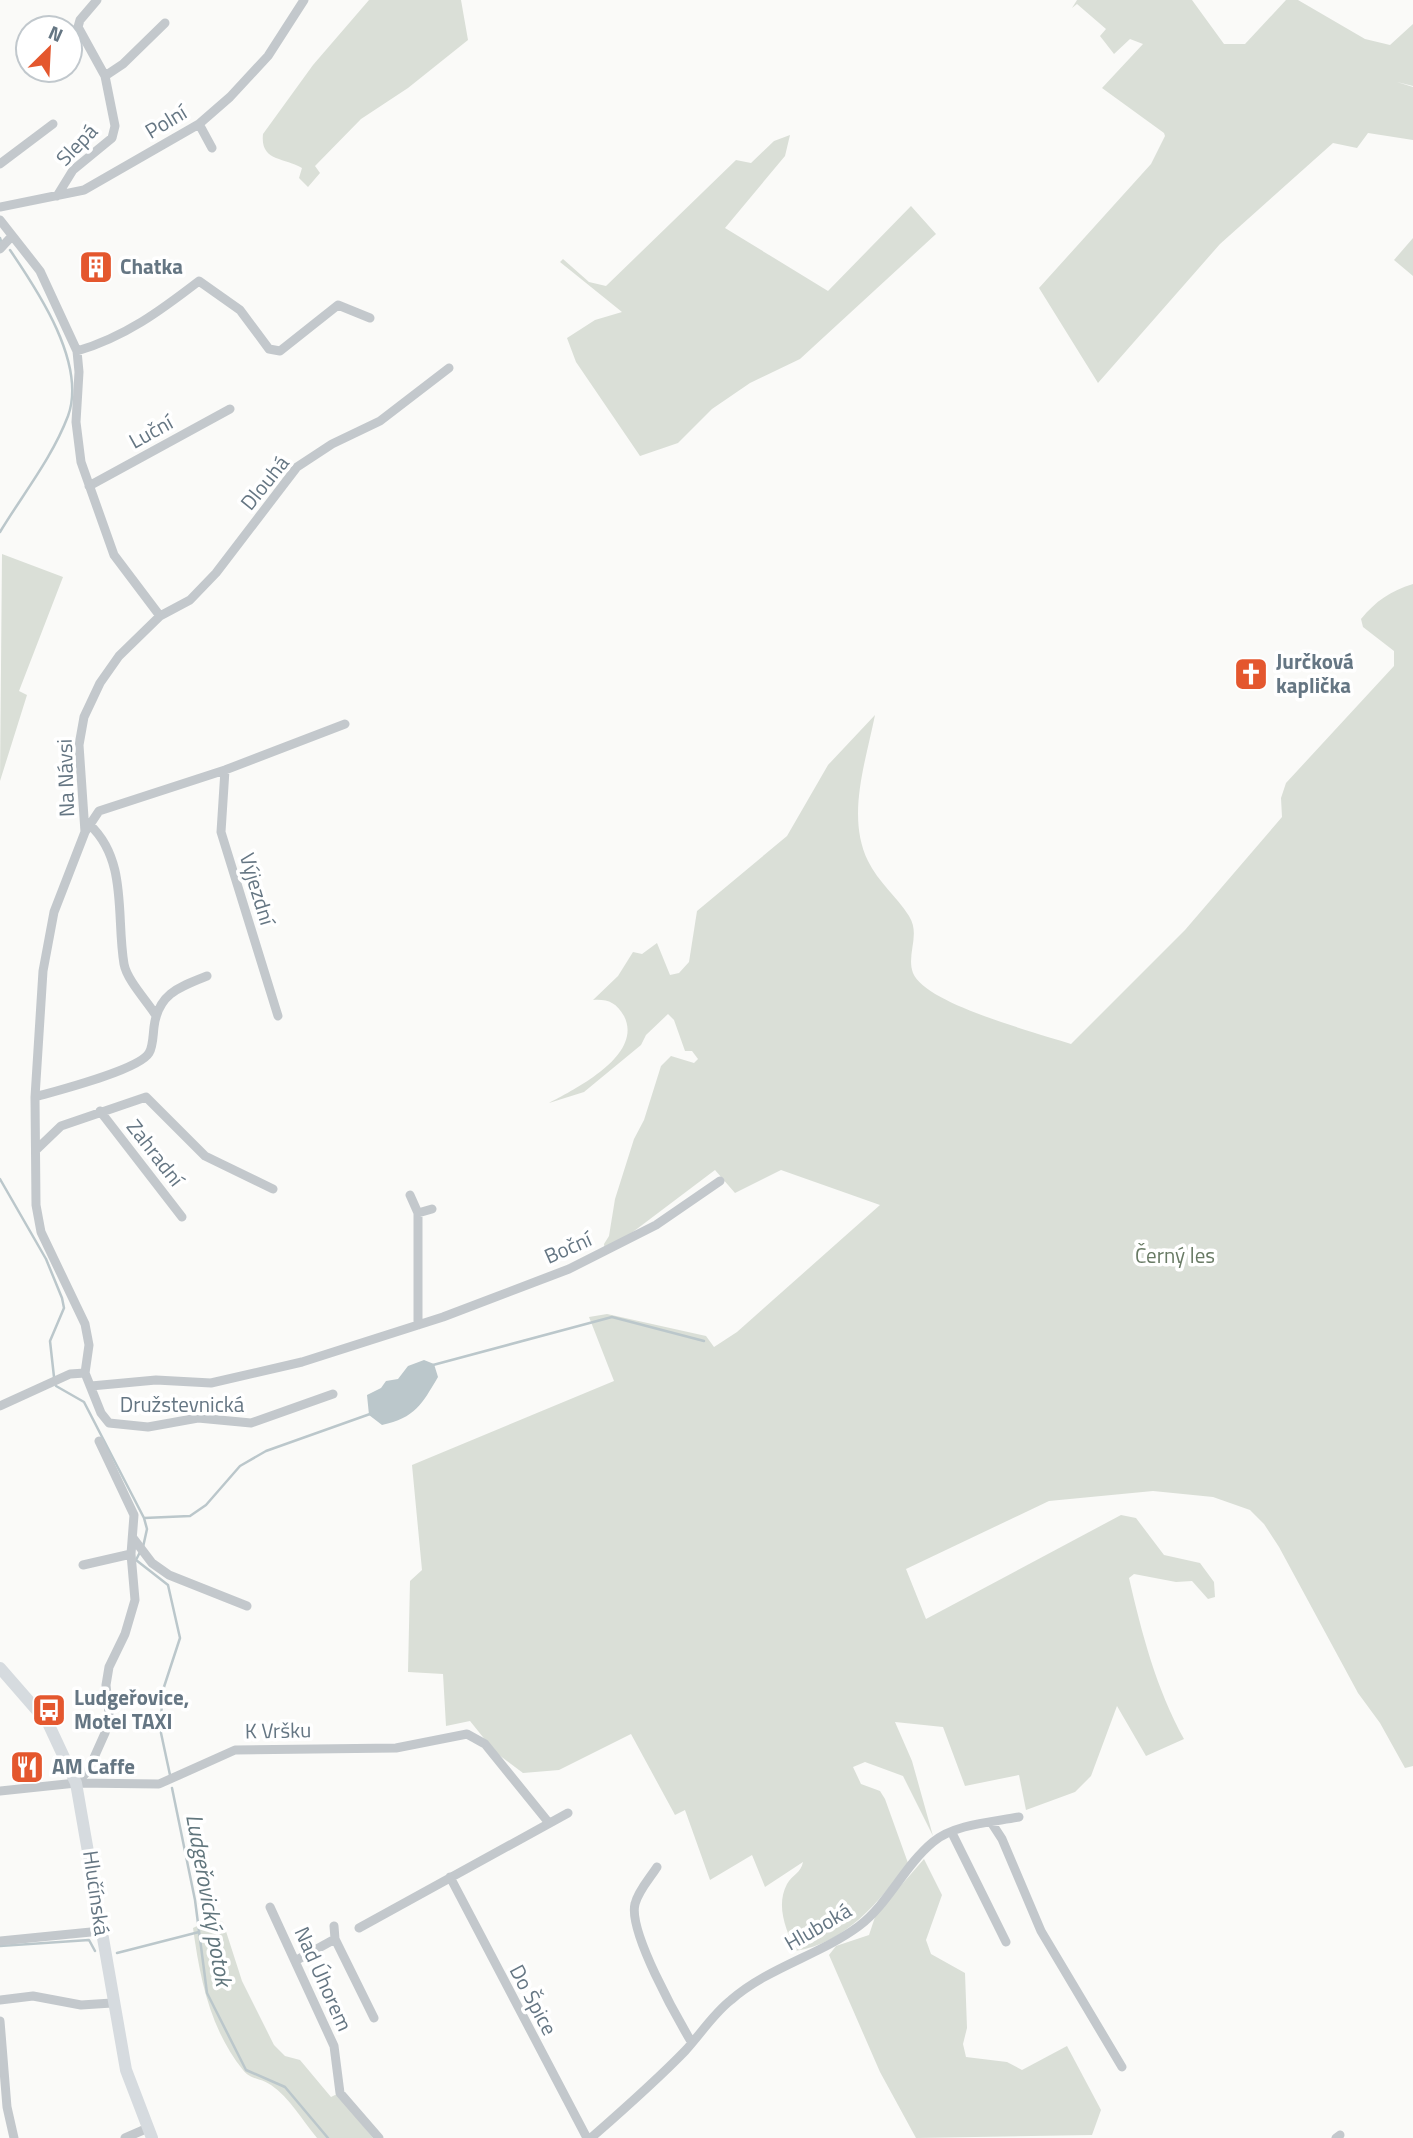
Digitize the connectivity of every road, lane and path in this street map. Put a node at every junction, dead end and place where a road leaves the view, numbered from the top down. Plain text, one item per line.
1 (97, 0) edge
2 (304, 0) edge
3 (166, 23) dead end
4 (105, 76) junction
5 (53, 124) dead end
6 (199, 124) junction
7 (212, 148) dead end
8 (0, 164) edge
9 (57, 196) junction
10 (0, 206) edge
11 (0, 220) edge
12 (12, 236) junction
13 (0, 249) edge
14 (370, 318) dead end
15 (77, 351) junction
16 (449, 368) dead end
17 (230, 409) dead end
18 (89, 486) junction
19 (160, 616) junction
20 (345, 724) dead end
21 (225, 770) junction
22 (88, 828) junction
23 (207, 976) dead end
24 (155, 1014) junction
25 (278, 1016) dead end
26 (35, 1097) junction
27 (100, 1111) junction
28 (36, 1150) junction
29 (720, 1181) dead end
30 (274, 1189) dead end
31 (410, 1195) dead end
32 (432, 1209) dead end
33 (418, 1213) junction
34 (182, 1217) dead end
35 (418, 1325) junction
36 (85, 1373) junction
37 (91, 1386) junction
38 (333, 1394) dead end
39 (0, 1405) edge
40 (109, 1423) joint
41 (99, 1441) dead end
42 (139, 1544) junction
43 (131, 1554) junction
44 (83, 1564) dead end
45 (247, 1606) dead end
46 (0, 1668) edge
47 (76, 1783) junction
48 (0, 1791) edge
49 (568, 1813) dead end
50 (1019, 1816) dead end
51 (991, 1822) junction
52 (549, 1823) junction
53 (952, 1833) junction
54 (657, 1867) dead end
55 (450, 1877) junction
56 (270, 1907) dead end
57 (334, 1926) dead end
58 (359, 1928) dead end
59 (101, 1931) junction
60 (335, 1939) junction
61 (0, 1941) edge
62 (1006, 1942) dead end
63 (295, 1961) junction
64 (0, 2000) edge
65 (112, 2003) junction
66 (374, 2018) dead end
67 (0, 2021) edge
68 (692, 2043) junction
69 (1122, 2067) dead end
70 (150, 2133) edge
71 (13, 2138) edge
72 (125, 2138) edge
73 (379, 2138) edge
74 (589, 2138) edge

1 - 4 street, Slepá
2 - 6 street, Polní
3 - 4 street
4 - 9 street, Slepá
5 - 8 street
6 - 7 street
6 - 9 street, Polní
9 - 10 street, Polní
11 - 12 street
12 - 13 street
12 - 15 street
14 - 15 street
15 - 18 street
16 - 19 street, Dlouhá
17 - 18 street, Luční
18 - 19 street
19 - 22 street, Na Návsi
20 - 21 street
21 - 22 street
21 - 25 street, Výjezdní
22 - 24 street
22 - 26 street, Na Návsi
23 - 24 street
24 - 26 street
26 - 28 street, Na Návsi
27 - 28 street, Zahradní
27 - 30 street, Zahradní
27 - 34 street, Zahradní
28 - 36 street, Na Návsi
29 - 35 street, Boční
31 - 33 street
32 - 33 street
33 - 35 street
35 - 37 street, Boční
36 - 37 street, Na Návsi
36 - 39 street
37 - 40 street, Na Návsi
38 - 40 street, Družstevnická
41 - 42 street
42 - 43 street
42 - 45 street
43 - 44 street
43 - 47 street
46 - 47 street, Hlučínská
47 - 48 street, K Vršku
47 - 52 street, K Vršku
47 - 59 street, Hlučínská
49 - 52 street
50 - 51 street, Hluboká
51 - 53 street, Hluboká
51 - 69 street
52 - 55 street
53 - 62 street
53 - 68 street, Hluboká
54 - 68 street
55 - 58 street
55 - 74 street, Do Špice
56 - 63 street, Nad Úhorem
57 - 60 street
59 - 61 street
59 - 65 street, Hlučínská
60 - 63 street
60 - 66 street
63 - 73 street, Nad Úhorem
64 - 65 street
65 - 70 street, Hlučínská
67 - 71 street
68 - 74 street, Hluboká
70 - 72 street

